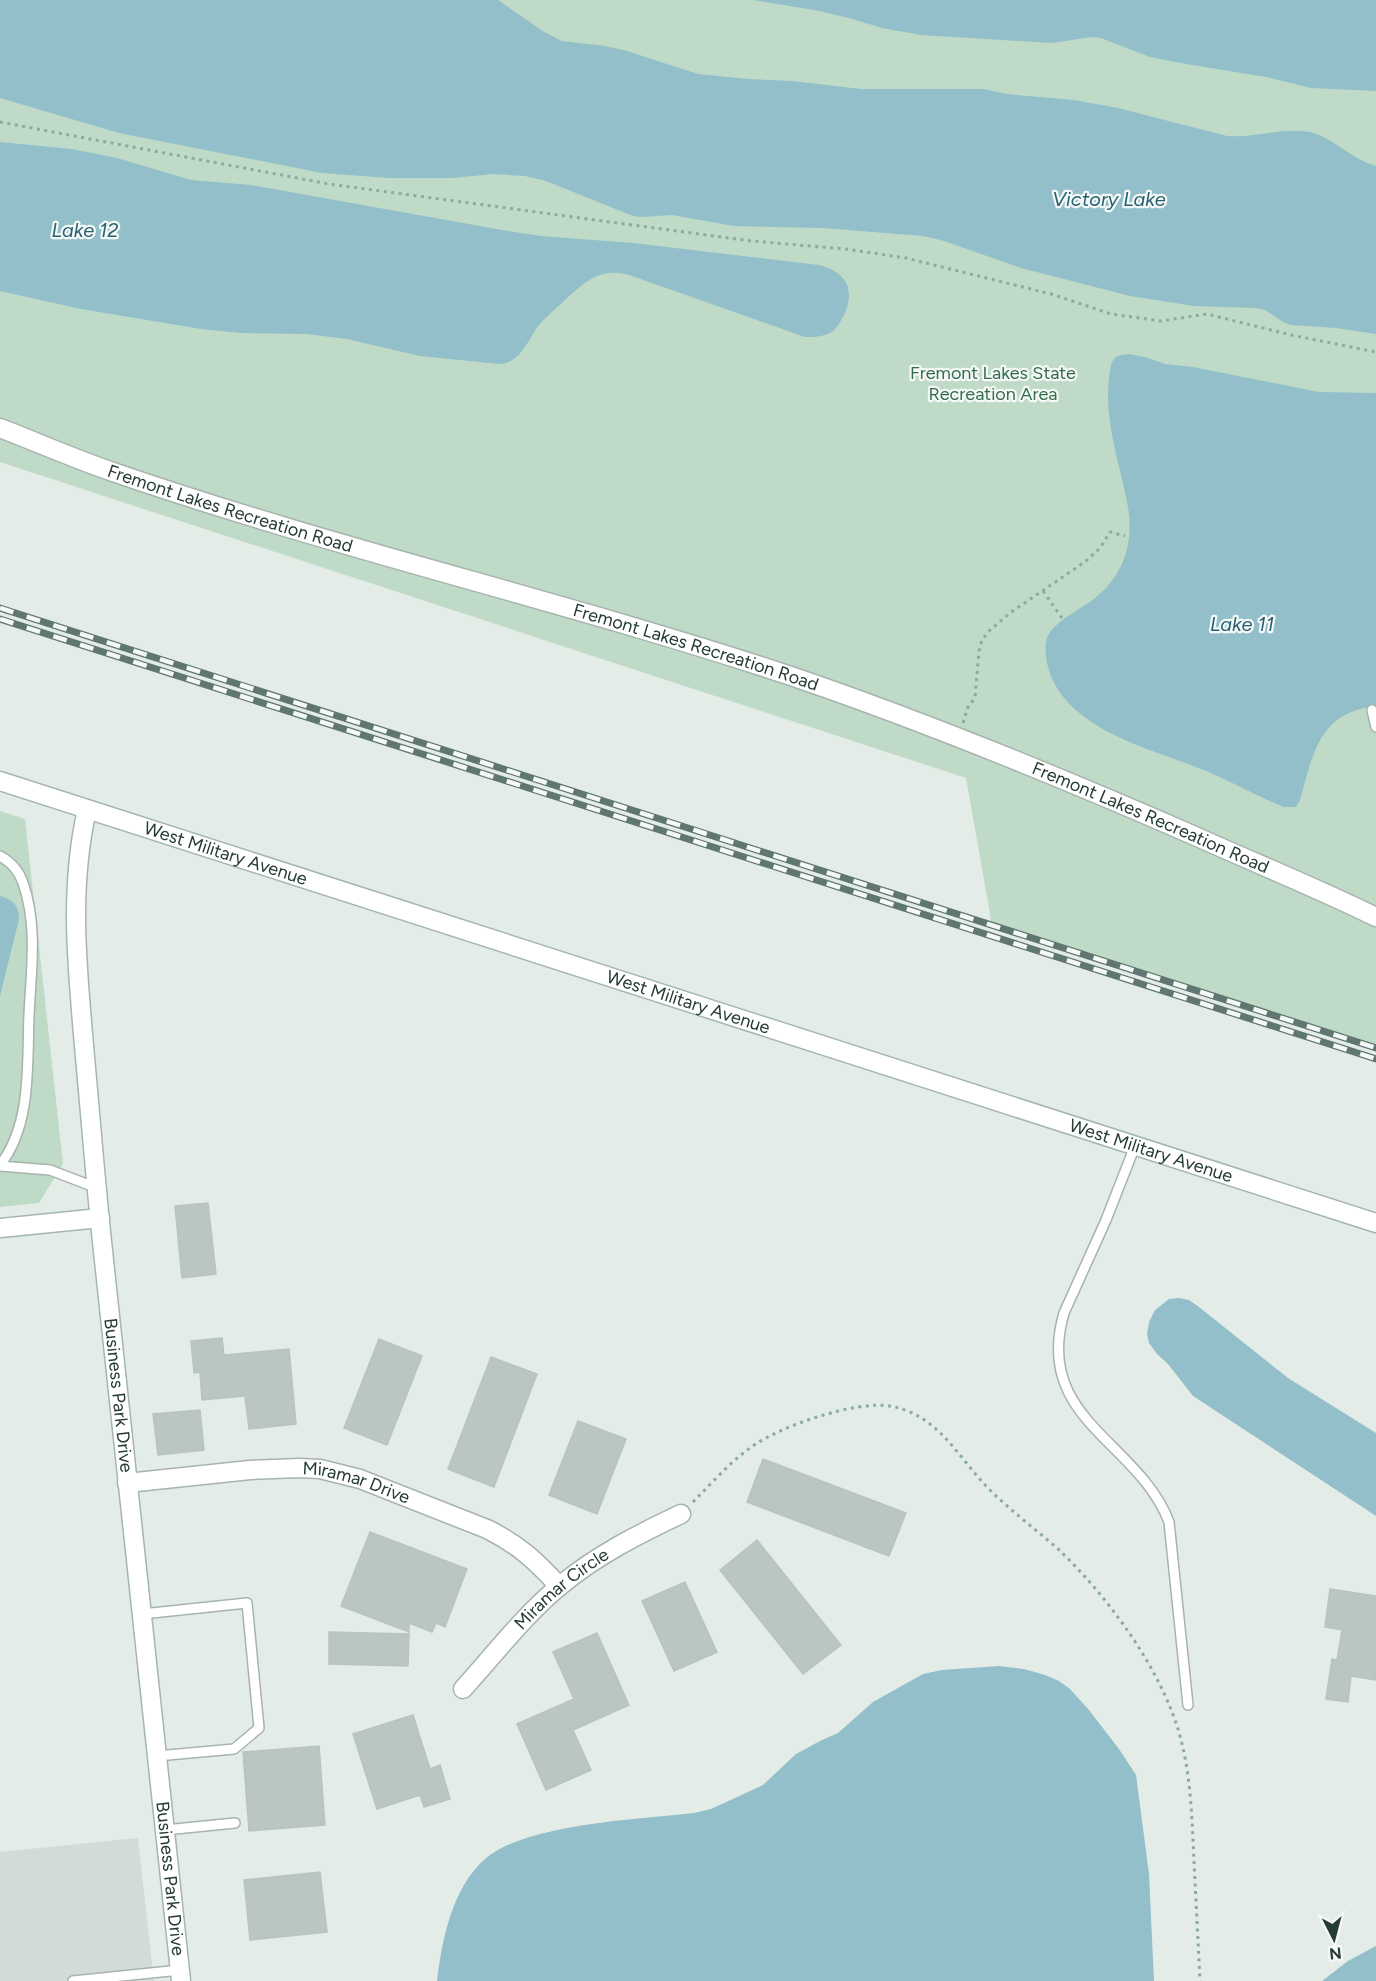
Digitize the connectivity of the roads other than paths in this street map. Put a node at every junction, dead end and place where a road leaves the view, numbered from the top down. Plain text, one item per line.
1 (0, 428) edge
2 (1372, 710) dead end
3 (1376, 727) edge
4 (0, 781) edge
5 (87, 810) junction
6 (0, 856) edge
7 (1376, 917) edge
8 (1135, 1146) junction
9 (0, 1166) edge
10 (97, 1188) junction
11 (100, 1218) junction
12 (1376, 1223) edge
13 (0, 1228) edge
14 (128, 1484) junction
15 (681, 1514) road end
16 (559, 1586) junction
17 (142, 1614) junction
18 (463, 1689) dead end
19 (1188, 1705) dead end
20 (157, 1756) junction
21 (235, 1823) dead end
22 (165, 1830) junction
23 (180, 1975) edge
24 (73, 1981) edge

1 - 7 street, Fremont Lakes Recreation Road
2 - 3 lane
4 - 5 street, West Military Avenue
5 - 8 street, West Military Avenue
5 - 10 street, Business Park Drive
6 - 9 lane
8 - 12 street, West Military Avenue
8 - 19 lane
9 - 10 lane
10 - 11 street, Business Park Drive
11 - 13 street
11 - 14 street, Business Park Drive
14 - 16 street, Miramar Drive
14 - 17 street, Business Park Drive
15 - 16 street, Miramar Circle
16 - 18 street, Miramar Circle
17 - 20 street, Business Park Drive
17 - 20 lane
20 - 22 street, Business Park Drive
21 - 22 lane
22 - 23 street, Business Park Drive
23 - 24 lane

